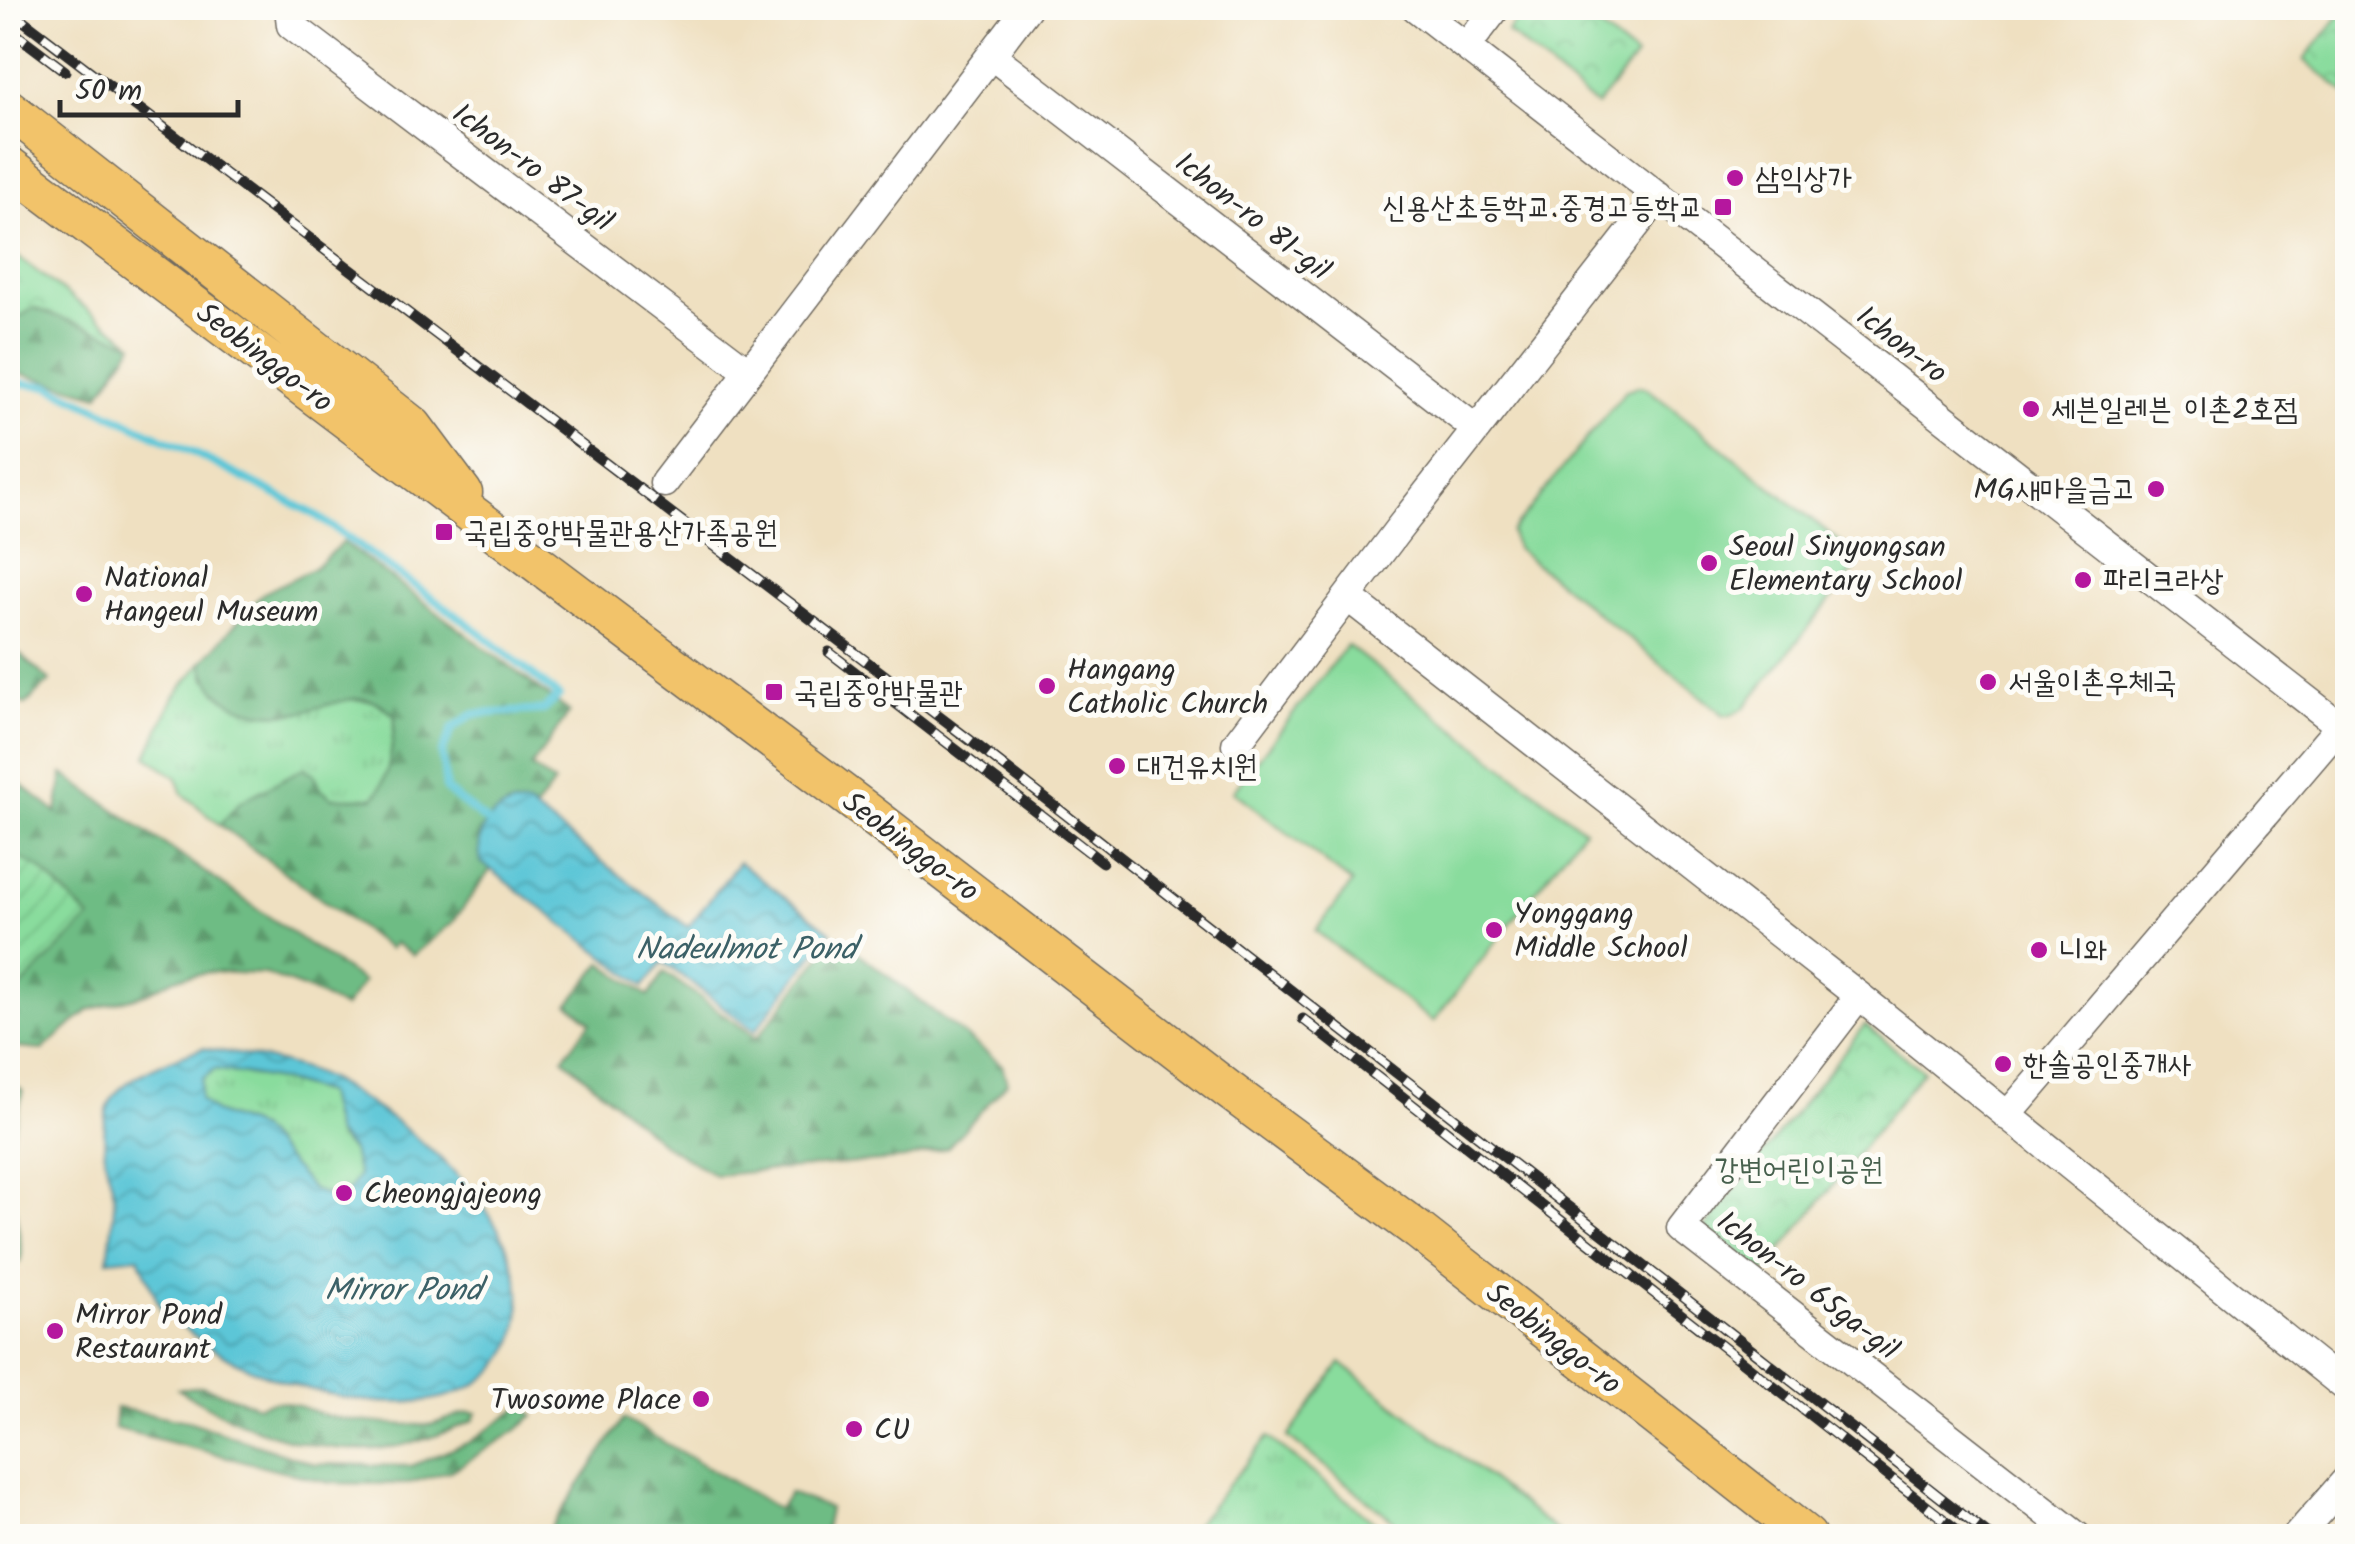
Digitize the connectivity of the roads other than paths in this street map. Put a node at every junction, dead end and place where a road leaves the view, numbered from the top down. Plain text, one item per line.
1 (288, 8) edge
2 (1027, 8) edge
3 (1416, 8) edge
4 (1496, 8) edge
5 (1466, 47) junction
6 (991, 55) junction
7 (8, 108) edge
8 (8, 165) edge
9 (1658, 196) junction
10 (749, 372) junction
11 (1476, 429) junction
12 (664, 483) dead end
13 (488, 528) junction
14 (1348, 598) junction
15 (2344, 729) edge
16 (1236, 744) dead end
17 (1859, 996) junction
18 (2008, 1116) junction
19 (2348, 1389) edge
20 (2348, 1478) edge
21 (1807, 1536) edge
22 (2077, 1536) edge
23 (2297, 1536) edge

1 - 10 street, Ichon-ro 87-gil
2 - 6 street
3 - 5 street, Ichon-ro
4 - 5 street
5 - 9 street, Ichon-ro
6 - 10 street
6 - 11 street, Ichon-ro 81-gil
7 - 13 main road
8 - 13 main road, Seobinggo-ro
9 - 11 street
9 - 15 street, Ichon-ro
10 - 12 street
11 - 14 street
13 - 21 main road, Seobinggo-ro
14 - 16 street
14 - 17 street
15 - 18 street
17 - 18 street
17 - 22 street, Ichon-ro 65ga-gil
18 - 19 street
20 - 23 street

